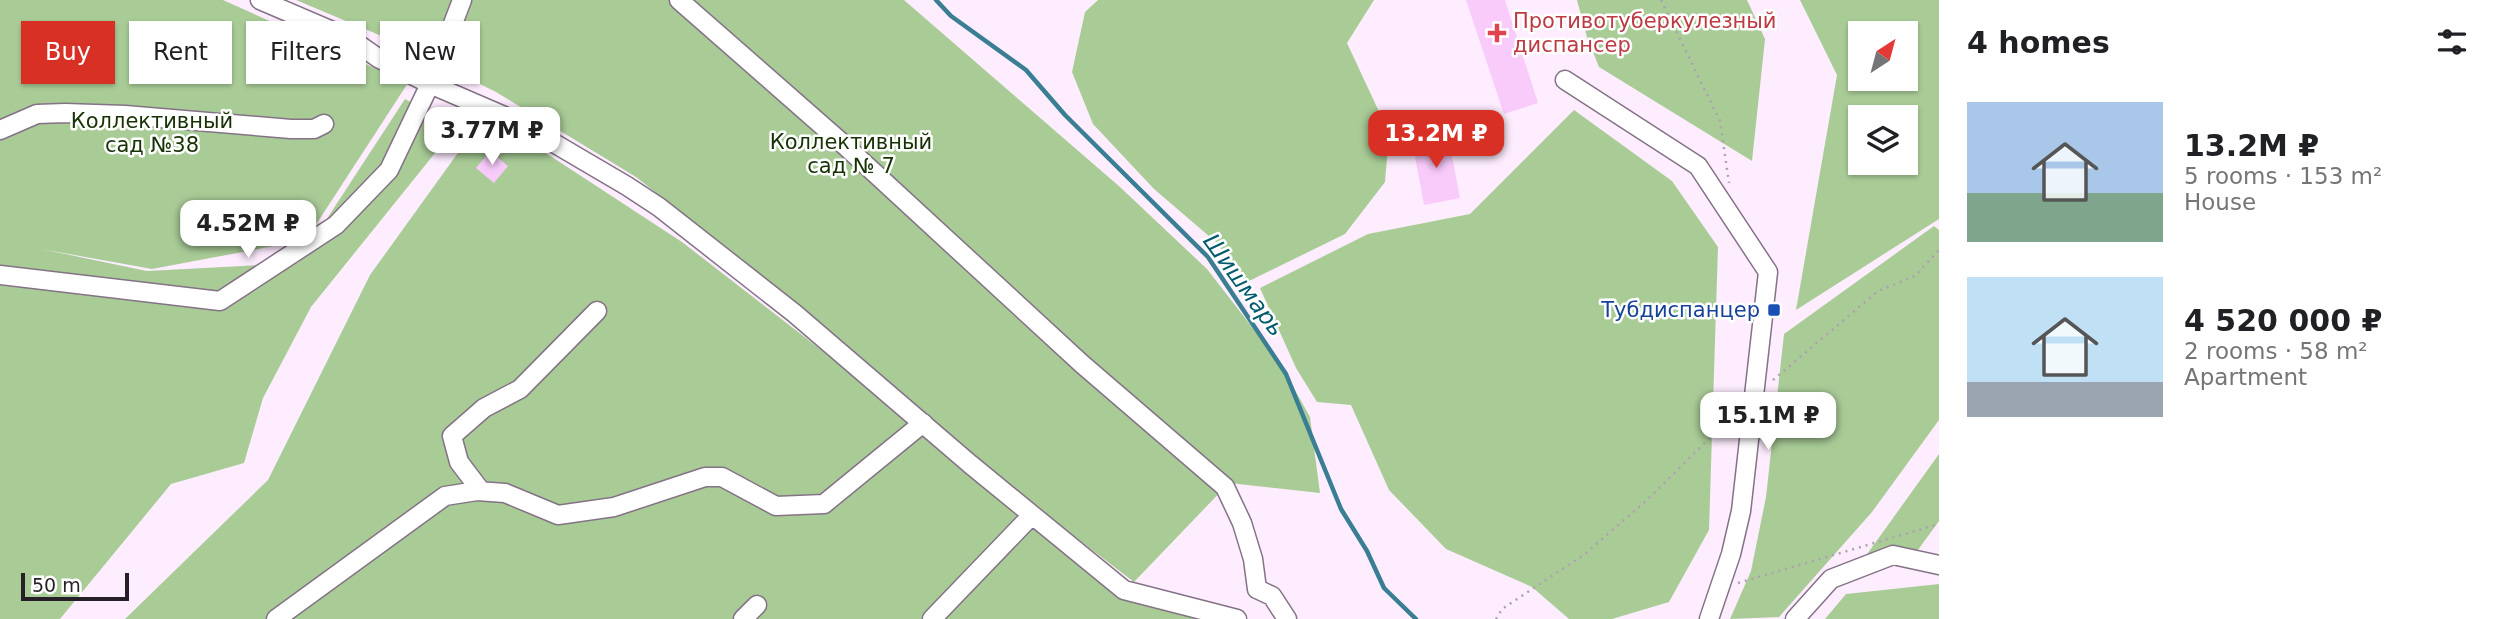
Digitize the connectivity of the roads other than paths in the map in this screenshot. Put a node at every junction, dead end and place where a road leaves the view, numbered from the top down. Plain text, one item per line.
1 (260, 0) edge
2 (462, 0) edge
3 (679, 0) edge
4 (454, 21) edge
5 (380, 59) edge
6 (1565, 80) dead end
7 (430, 84) joint
8 (324, 124) dead end
9 (0, 130) edge
10 (0, 275) edge
11 (597, 312) dead end
12 (923, 423) junction
13 (481, 491) junction
14 (1032, 516) junction
15 (1939, 565) edge
16 (757, 605) dead end
17 (276, 619) edge
18 (743, 619) edge
19 (932, 619) edge
20 (1237, 619) edge
21 (1287, 619) edge
22 (1709, 619) edge
23 (1795, 619) edge

1 - 5 street
2 - 4 street
3 - 21 street
6 - 22 street
7 - 10 street
7 - 12 street
8 - 9 street
11 - 13 street
12 - 13 street
12 - 14 street
13 - 17 street
14 - 19 street
14 - 20 street
15 - 23 street
16 - 18 street

